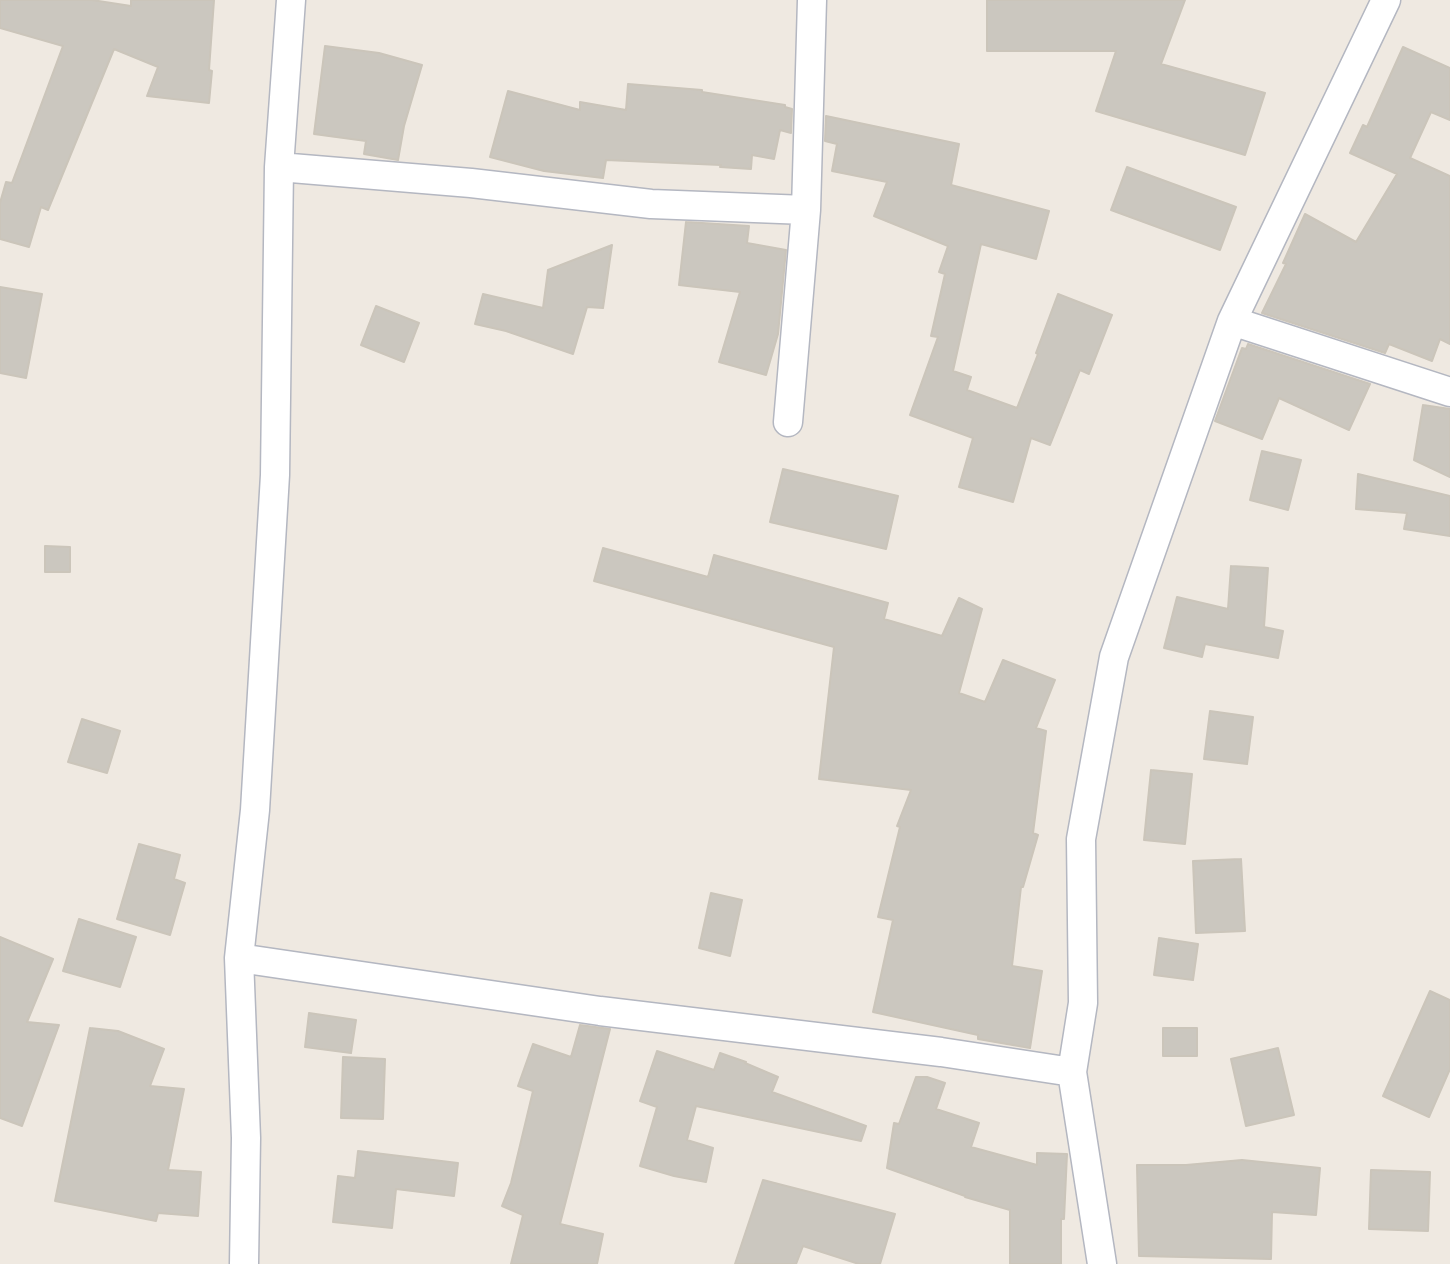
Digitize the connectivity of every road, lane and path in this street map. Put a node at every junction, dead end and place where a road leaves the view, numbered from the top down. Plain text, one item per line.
1 (291, 0) edge
2 (812, 0) edge
3 (1386, 0) edge
4 (279, 167) junction
5 (806, 210) junction
6 (1232, 321) junction
7 (1450, 392) edge
8 (788, 422) dead end
9 (239, 958) junction
10 (1072, 1072) junction
11 (244, 1264) edge
12 (1102, 1264) edge

1 - 4 street
2 - 5 street
3 - 6 street
4 - 5 street
4 - 9 street
5 - 8 street
6 - 7 street
6 - 10 street
9 - 10 street
9 - 11 street
10 - 12 street

